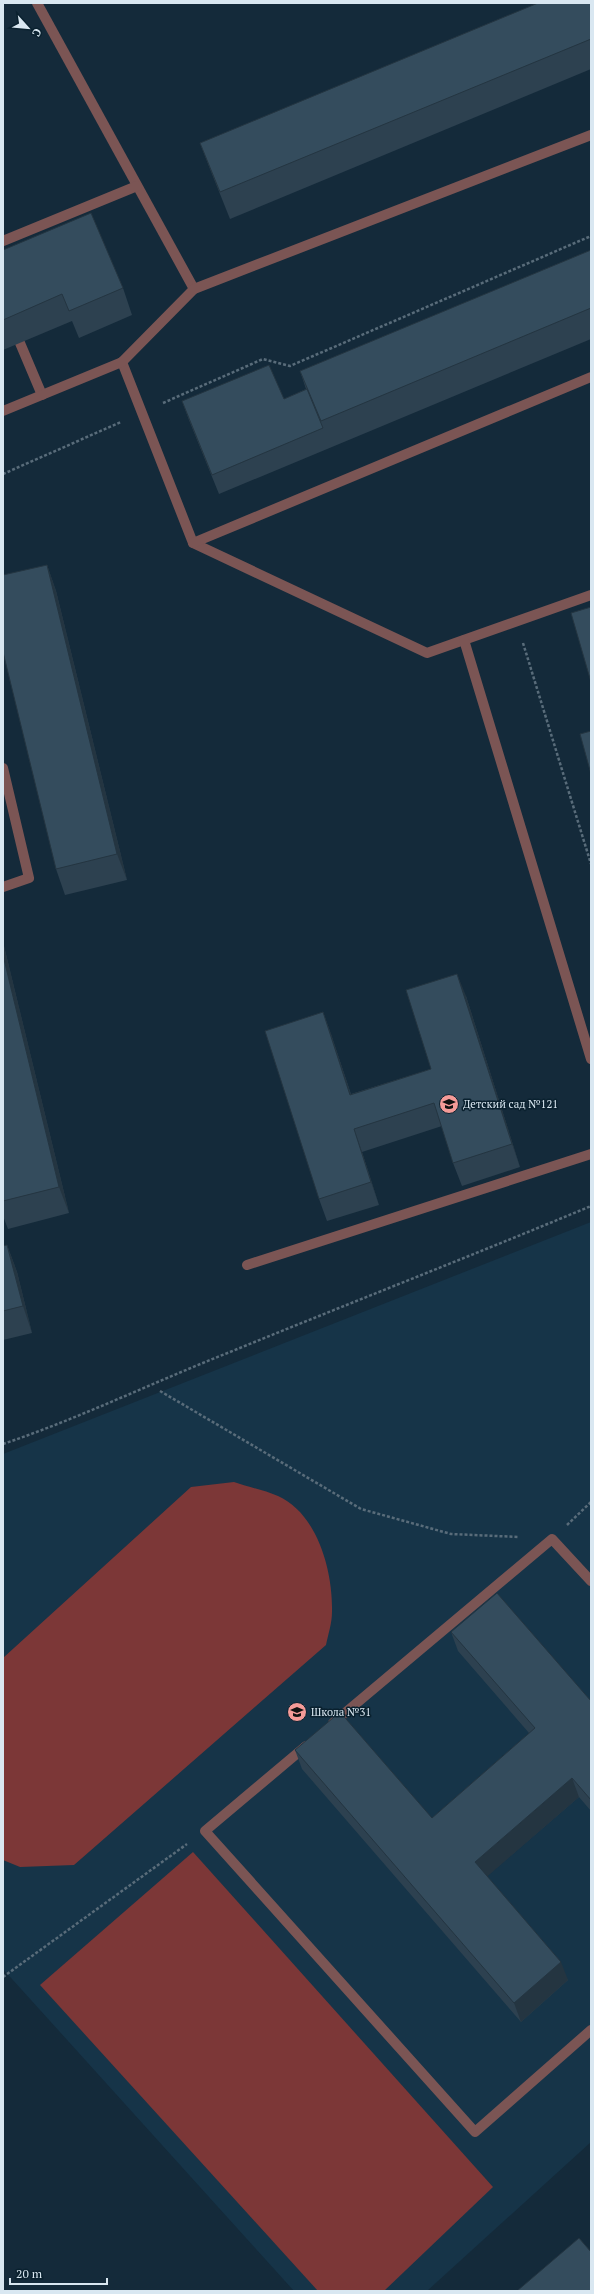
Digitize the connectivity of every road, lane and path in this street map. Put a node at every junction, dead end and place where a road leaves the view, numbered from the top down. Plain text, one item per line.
1 (37, 3) edge
2 (591, 135) edge
3 (137, 186) junction
4 (591, 236) edge
5 (3, 241) edge
6 (194, 289) junction
7 (20, 343) dead end
8 (122, 362) junction
9 (591, 377) edge
10 (42, 395) junction
11 (3, 411) edge
12 (142, 413) junction
13 (3, 474) edge
14 (193, 543) junction
15 (591, 596) edge
16 (516, 621) junction
17 (464, 640) junction
18 (3, 768) edge
19 (591, 864) edge
20 (3, 887) edge
21 (591, 1059) edge
22 (591, 1154) edge
23 (591, 1206) edge
24 (247, 1265) dead end
25 (160, 1391) dead end
26 (3, 1444) edge
27 (591, 1502) edge
28 (552, 1538) junction
29 (591, 1581) edge
30 (326, 1729) edge
31 (314, 1739) edge
32 (205, 1831) junction
33 (3, 1977) edge
34 (591, 2030) edge

1 - 3 street
2 - 6 street
3 - 5 street
3 - 6 street
4 - 12 path
6 - 8 street
7 - 10 street
8 - 10 street
8 - 12 street
9 - 14 street
10 - 11 street
12 - 13 path
12 - 14 street
14 - 17 street
15 - 16 street
16 - 17 street
16 - 19 path
17 - 21 street
18 - 20 street
22 - 24 street
23 - 26 path
25 - 28 path
27 - 28 path
28 - 29 street
28 - 30 street
31 - 32 street
32 - 33 path
32 - 34 street

